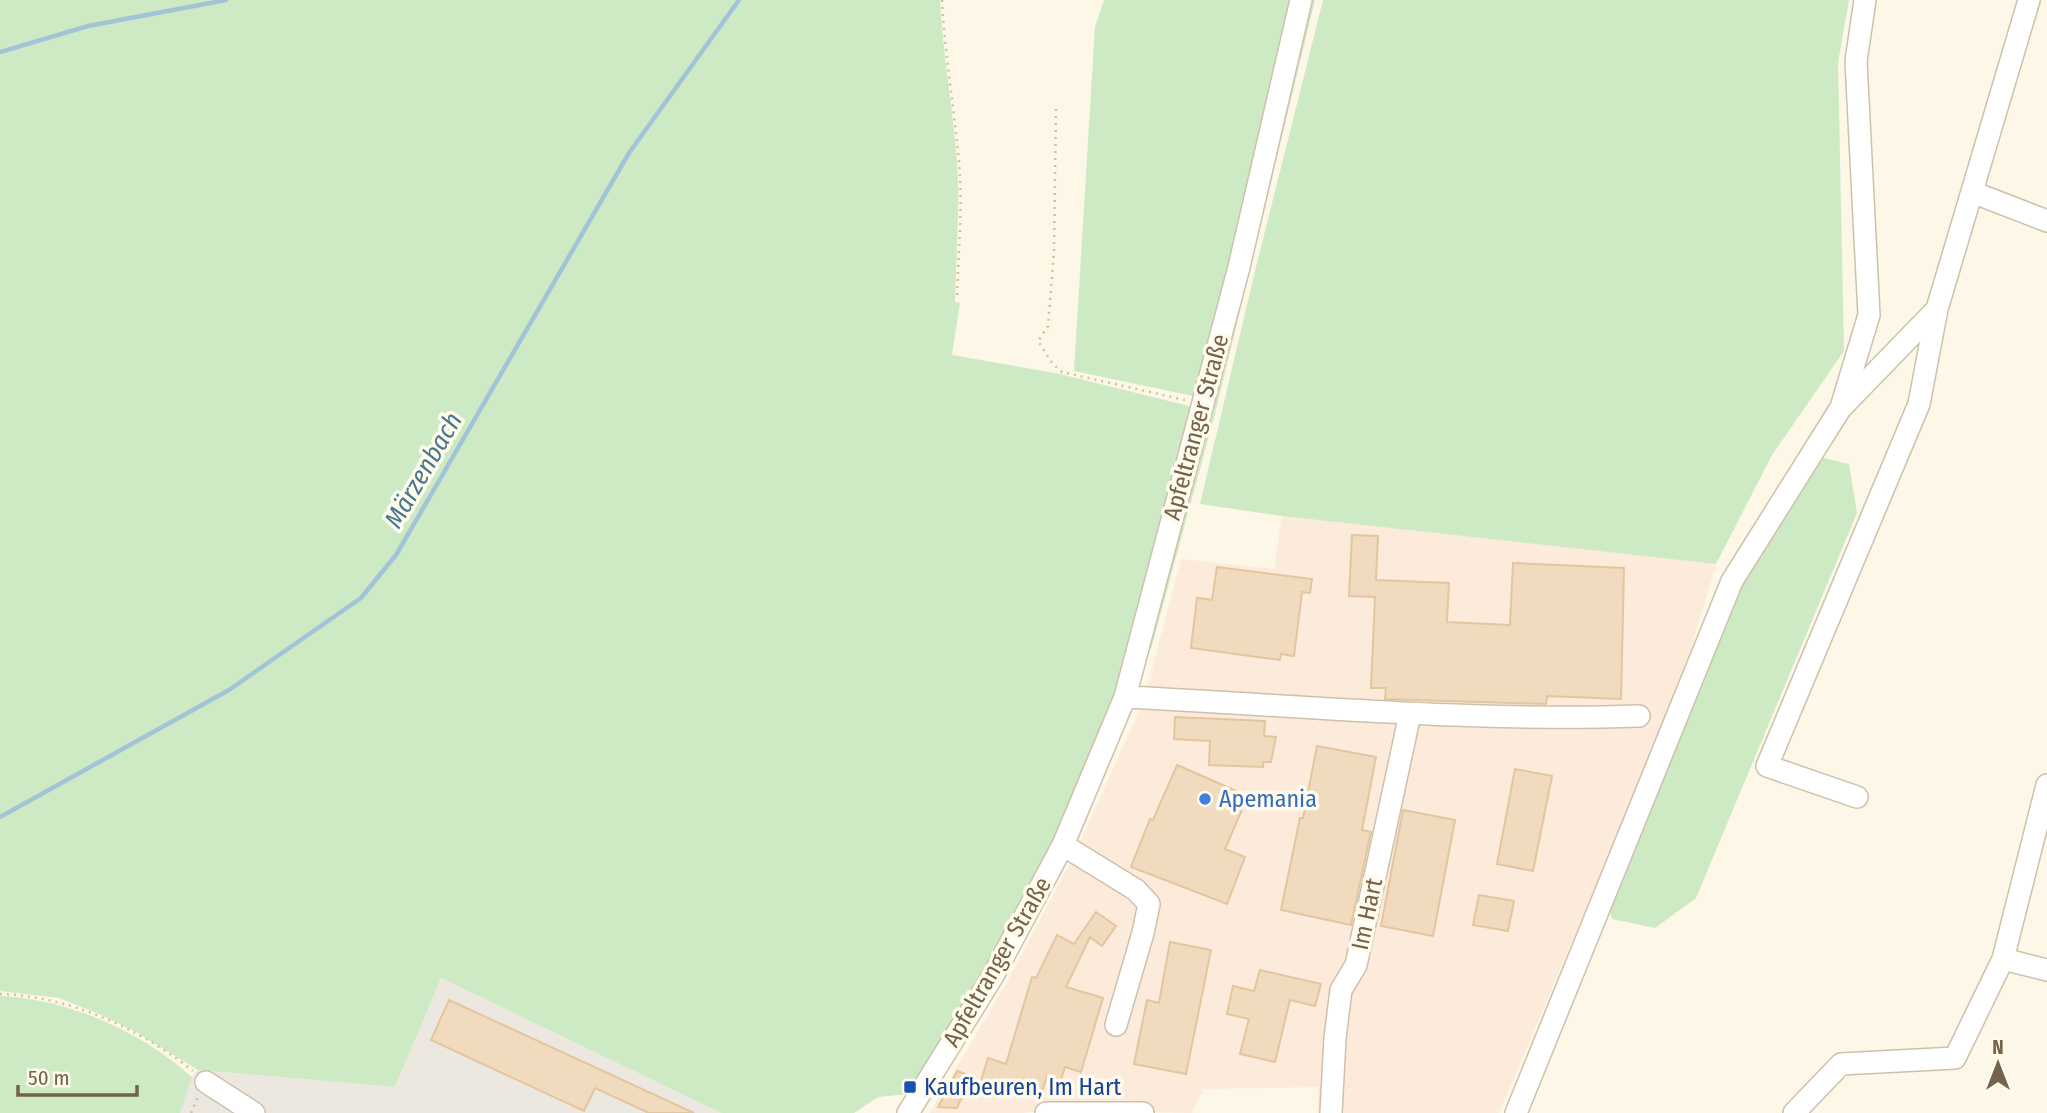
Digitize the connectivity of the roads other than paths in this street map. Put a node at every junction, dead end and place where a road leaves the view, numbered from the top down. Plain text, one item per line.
1 (1301, 0) edge
2 (1866, 0) edge
3 (2029, 0) edge
4 (1972, 192) junction
5 (2047, 222) edge
6 (1937, 309) junction
7 (1840, 409) junction
8 (1125, 697) junction
9 (1410, 714) junction
10 (1639, 716) dead end
11 (2047, 785) edge
12 (1857, 797) dead end
13 (1063, 845) junction
14 (2003, 959) junction
15 (2047, 970) edge
16 (1116, 1026) dead end
17 (206, 1082) road end
18 (1519, 1111) edge
19 (254, 1113) edge
20 (908, 1113) edge
21 (1046, 1113) edge
22 (1143, 1113) edge
23 (1331, 1113) edge
24 (1794, 1113) edge

1 - 8 street, Apfeltranger Straße
2 - 7 street
3 - 4 street
4 - 5 street
4 - 6 street
6 - 7 street
6 - 12 street
7 - 18 street
8 - 9 street
8 - 13 street, Apfeltranger Straße
9 - 10 street
9 - 23 street, Im Hart
11 - 14 street
13 - 16 street
13 - 20 street, Apfeltranger Straße
14 - 15 street
14 - 24 street
17 - 19 street
21 - 22 street

